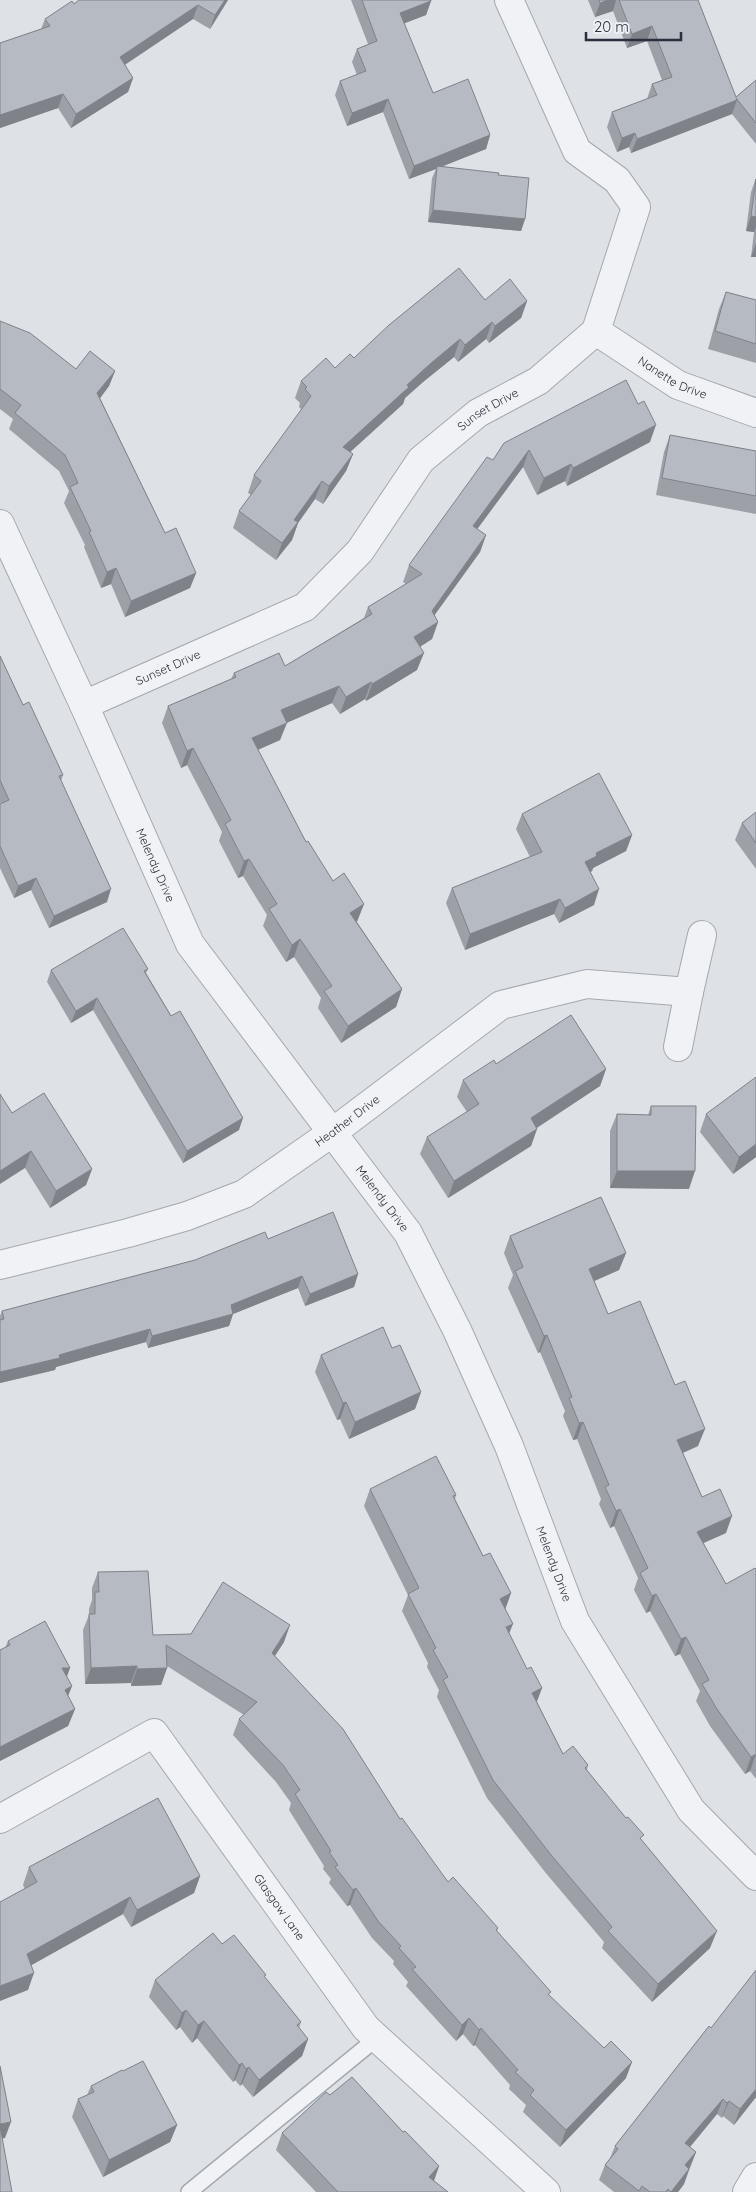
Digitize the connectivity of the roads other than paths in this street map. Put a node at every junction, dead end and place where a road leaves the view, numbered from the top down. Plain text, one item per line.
1 (509, 0) edge
2 (596, 331) junction
3 (756, 413) edge
4 (0, 524) edge
5 (84, 705) junction
6 (702, 935) dead end
7 (689, 992) junction
8 (678, 1047) dead end
9 (333, 1132) junction
10 (0, 1265) edge
11 (0, 1819) edge
12 (756, 1876) edge
13 (376, 2038) junction
14 (756, 2177) edge
15 (189, 2192) edge
16 (546, 2192) edge
17 (747, 2192) edge

1 - 2 street
2 - 3 street, Nanette Drive
2 - 5 street, Sunset Drive
4 - 5 street, Melendy Drive
5 - 9 street, Melendy Drive
6 - 7 street
7 - 8 street
7 - 9 street, Heather Drive
9 - 10 street, Heather Drive
9 - 12 street, Melendy Drive
11 - 13 street, Glasgow Lane
13 - 15 lane
13 - 16 street, Glasgow Lane
14 - 17 street

